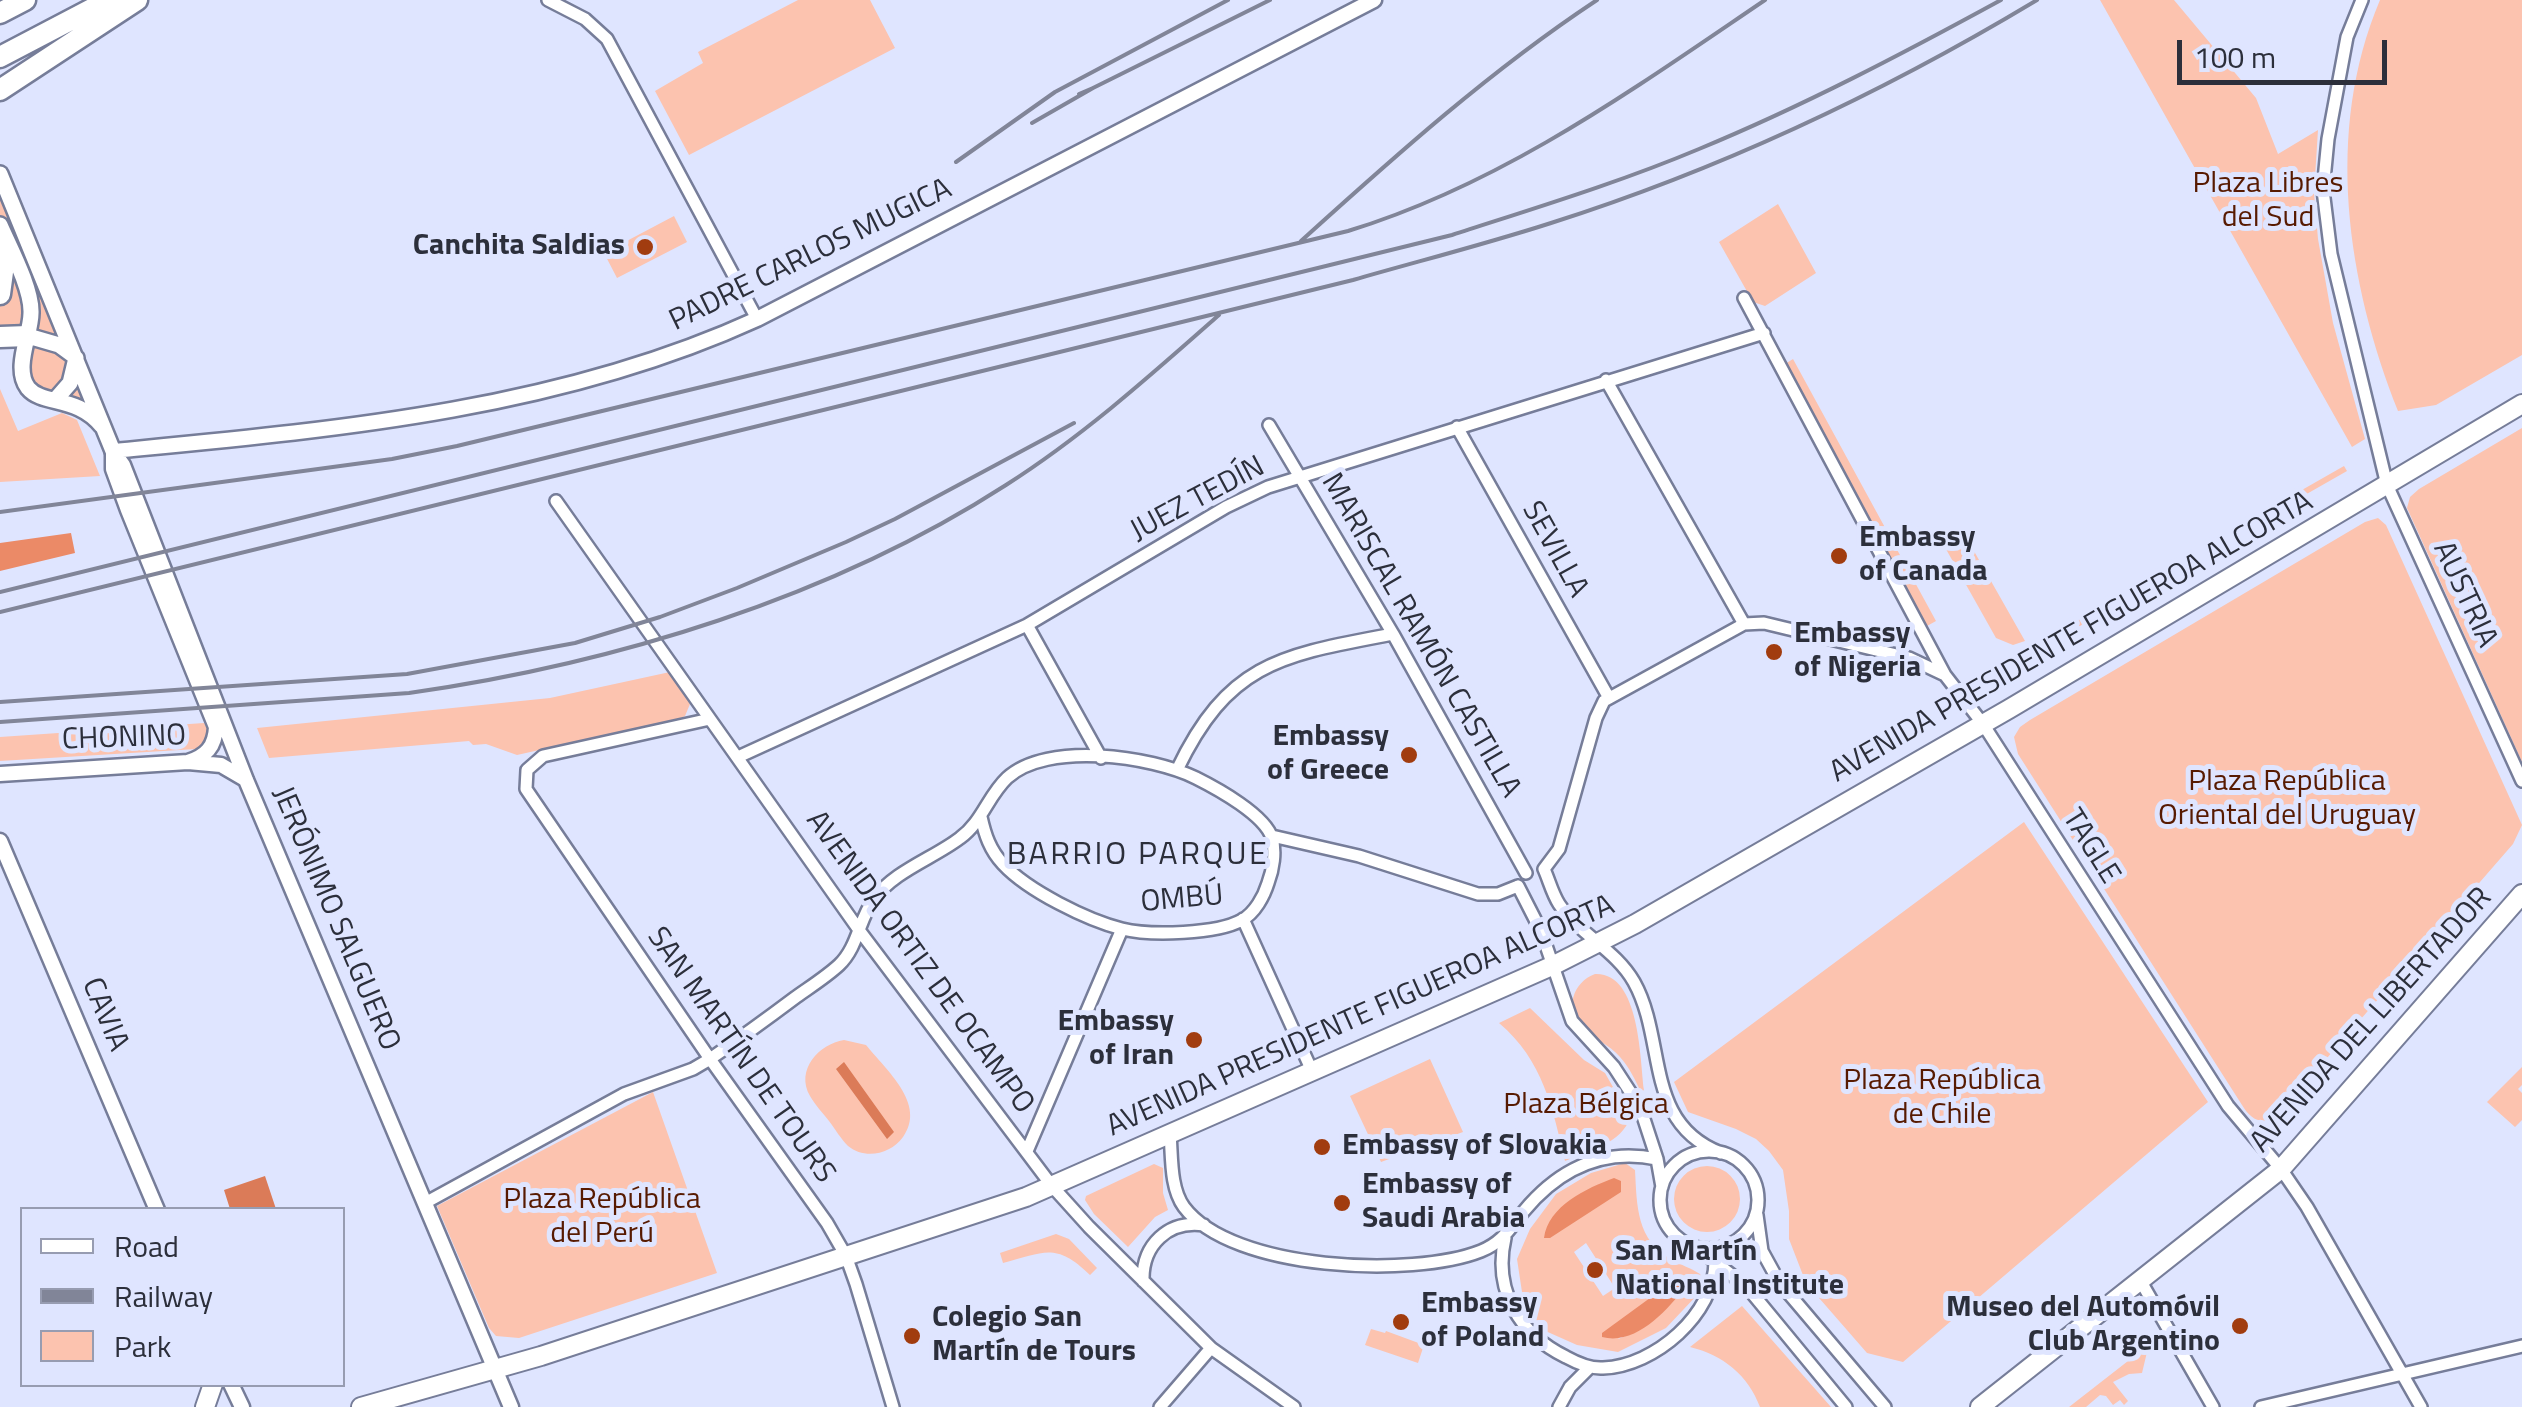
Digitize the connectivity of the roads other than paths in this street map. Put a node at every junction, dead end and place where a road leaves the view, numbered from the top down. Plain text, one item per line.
1 (25, 0) edge
2 (109, 0) edge
3 (136, 0) edge
4 (548, 0) edge
5 (1374, 0) edge
6 (2362, 0) edge
7 (0, 13) edge
8 (0, 57) edge
9 (4, 88) edge
10 (0, 174) edge
11 (0, 226) edge
12 (0, 238) edge
13 (0, 294) edge
14 (1744, 298) dead end
15 (758, 319) junction
16 (1764, 333) junction
17 (28, 336) junction
18 (0, 337) edge
19 (76, 358) junction
20 (1606, 380) junction
21 (56, 399) junction
22 (2522, 404) edge
23 (1269, 424) dead end
24 (1457, 427) junction
25 (104, 429) junction
26 (113, 451) junction
27 (1300, 476) junction
28 (2388, 485) junction
29 (556, 501) dead end
30 (1744, 624) junction
31 (1026, 625) junction
32 (1393, 634) junction
33 (1946, 675) junction
34 (1608, 698) junction
35 (710, 719) junction
36 (1983, 724) junction
37 (738, 757) junction
38 (1101, 758) junction
39 (188, 762) junction
40 (1176, 770) junction
41 (0, 774) edge
42 (246, 780) junction
43 (2522, 781) edge
44 (981, 817) junction
45 (1272, 836) junction
46 (0, 842) edge
47 (1544, 868) junction
48 (1526, 873) junction
49 (1518, 886) junction
50 (2522, 894) edge
51 (1243, 919) junction
52 (1122, 929) junction
53 (859, 930) junction
54 (1600, 943) junction
55 (1554, 965) junction
56 (710, 1060) junction
57 (1312, 1071) junction
58 (1170, 1134) junction
59 (1027, 1151) junction
60 (1721, 1153) junction
61 (1658, 1159) junction
62 (2280, 1169) junction
63 (1052, 1186) junction
64 (1662, 1188) junction
65 (425, 1203) junction
66 (156, 1207) edge
67 (1757, 1210) junction
68 (1204, 1225) junction
69 (1504, 1238) junction
70 (1698, 1250) junction
71 (846, 1256) junction
72 (1715, 1261) junction
73 (2140, 1280) junction
74 (1143, 1281) junction
75 (2522, 1346) edge
76 (1211, 1348) junction
77 (1590, 1367) junction
78 (497, 1370) junction
79 (2403, 1373) junction
80 (361, 1407) edge
81 (511, 1407) edge
82 (893, 1407) edge
83 (1160, 1407) edge
84 (1294, 1407) edge
85 (1558, 1407) edge
86 (1846, 1407) edge
87 (1885, 1407) edge
88 (1980, 1407) edge
89 (2213, 1407) edge
90 (2261, 1407) edge
91 (2421, 1407) edge

1 - 7 highway
2 - 8 highway
3 - 9 highway
4 - 15 street
5 - 15 street, PADRE CARLOS MUGICA
6 - 28 street, AUSTRIA
10 - 19 main road, JERÓNIMO SALGUERO
11 - 17 main road
12 - 13 highway
14 - 16 street, TAGLE
15 - 26 street, PADRE CARLOS MUGICA
16 - 20 street, JUEZ TEDÍN
16 - 33 street, TAGLE
17 - 18 highway
17 - 19 main road
17 - 21 main road
19 - 21 main road
19 - 25 main road, JERÓNIMO SALGUERO
20 - 24 street, JUEZ TEDÍN
20 - 30 street
21 - 25 main road
22 - 28 main road, AVENIDA PRESIDENTE FIGUEROA ALCORTA
23 - 27 street, MARISCAL RAMÓN CASTILLA
24 - 27 street, JUEZ TEDÍN
24 - 34 street, SEVILLA
25 - 26 main road, JERÓNIMO SALGUERO
26 - 39 street, JERÓNIMO SALGUERO
26 - 42 street, JERÓNIMO SALGUERO
27 - 31 street, JUEZ TEDÍN
27 - 32 street, MARISCAL RAMÓN CASTILLA
28 - 36 main road, AVENIDA PRESIDENTE FIGUEROA ALCORTA
28 - 43 street, AUSTRIA
29 - 35 street, AVENIDA ORTIZ DE OCAMPO
30 - 33 street
30 - 34 street
31 - 37 street, JUEZ TEDÍN
31 - 38 street
32 - 40 street
32 - 48 street, MARISCAL RAMÓN CASTILLA
33 - 36 street, TAGLE
34 - 47 street
35 - 37 street, AVENIDA ORTIZ DE OCAMPO
35 - 56 street, SAN MARTÍN DE TOURS
36 - 54 main road, AVENIDA PRESIDENTE FIGUEROA ALCORTA
36 - 62 street, TAGLE
37 - 53 street, AVENIDA ORTIZ DE OCAMPO
38 - 40 street
38 - 44 street
39 - 41 street, CHONINO
39 - 42 street, CHONINO
40 - 45 street
42 - 65 street, JERÓNIMO SALGUERO
44 - 52 street, OMBÚ
44 - 53 street
45 - 49 street
45 - 51 street, OMBÚ
46 - 66 street, CAVIA
47 - 48 street
47 - 54 street
48 - 49 street
49 - 55 street
50 - 62 main road, AVENIDA DEL LIBERTADOR
51 - 52 street, OMBÚ
51 - 57 street
52 - 59 street
53 - 56 street
53 - 59 street, AVENIDA ORTIZ DE OCAMPO
54 - 55 main road, AVENIDA PRESIDENTE FIGUEROA ALCORTA
54 - 60 street
55 - 57 main road, AVENIDA PRESIDENTE FIGUEROA ALCORTA
55 - 61 street
56 - 65 street
56 - 71 street, SAN MARTÍN DE TOURS
57 - 58 main road, AVENIDA PRESIDENTE FIGUEROA ALCORTA
58 - 63 main road, AVENIDA PRESIDENTE FIGUEROA ALCORTA
58 - 68 street
59 - 63 street, AVENIDA ORTIZ DE OCAMPO
60 - 64 street
60 - 67 street
61 - 64 street
61 - 69 street
62 - 73 main road, AVENIDA DEL LIBERTADOR
62 - 79 street, TAGLE
63 - 71 main road, AVENIDA PRESIDENTE FIGUEROA ALCORTA
63 - 74 street, AVENIDA ORTIZ DE OCAMPO
64 - 70 street
65 - 78 street, JERÓNIMO SALGUERO
67 - 70 street
67 - 87 street
68 - 69 street
68 - 74 street
69 - 77 street
70 - 72 street
71 - 78 main road, AVENIDA PRESIDENTE FIGUEROA ALCORTA
71 - 82 street, SAN MARTÍN DE TOURS
72 - 77 street
72 - 86 street
73 - 88 main road, AVENIDA DEL LIBERTADOR
73 - 89 street
74 - 76 street, AVENIDA ORTIZ DE OCAMPO
75 - 79 street
76 - 83 street
76 - 84 street, AVENIDA ORTIZ DE OCAMPO
77 - 85 street
78 - 80 main road, AVENIDA PRESIDENTE FIGUEROA ALCORTA
78 - 81 street, JERÓNIMO SALGUERO
79 - 90 street
79 - 91 street, TAGLE

